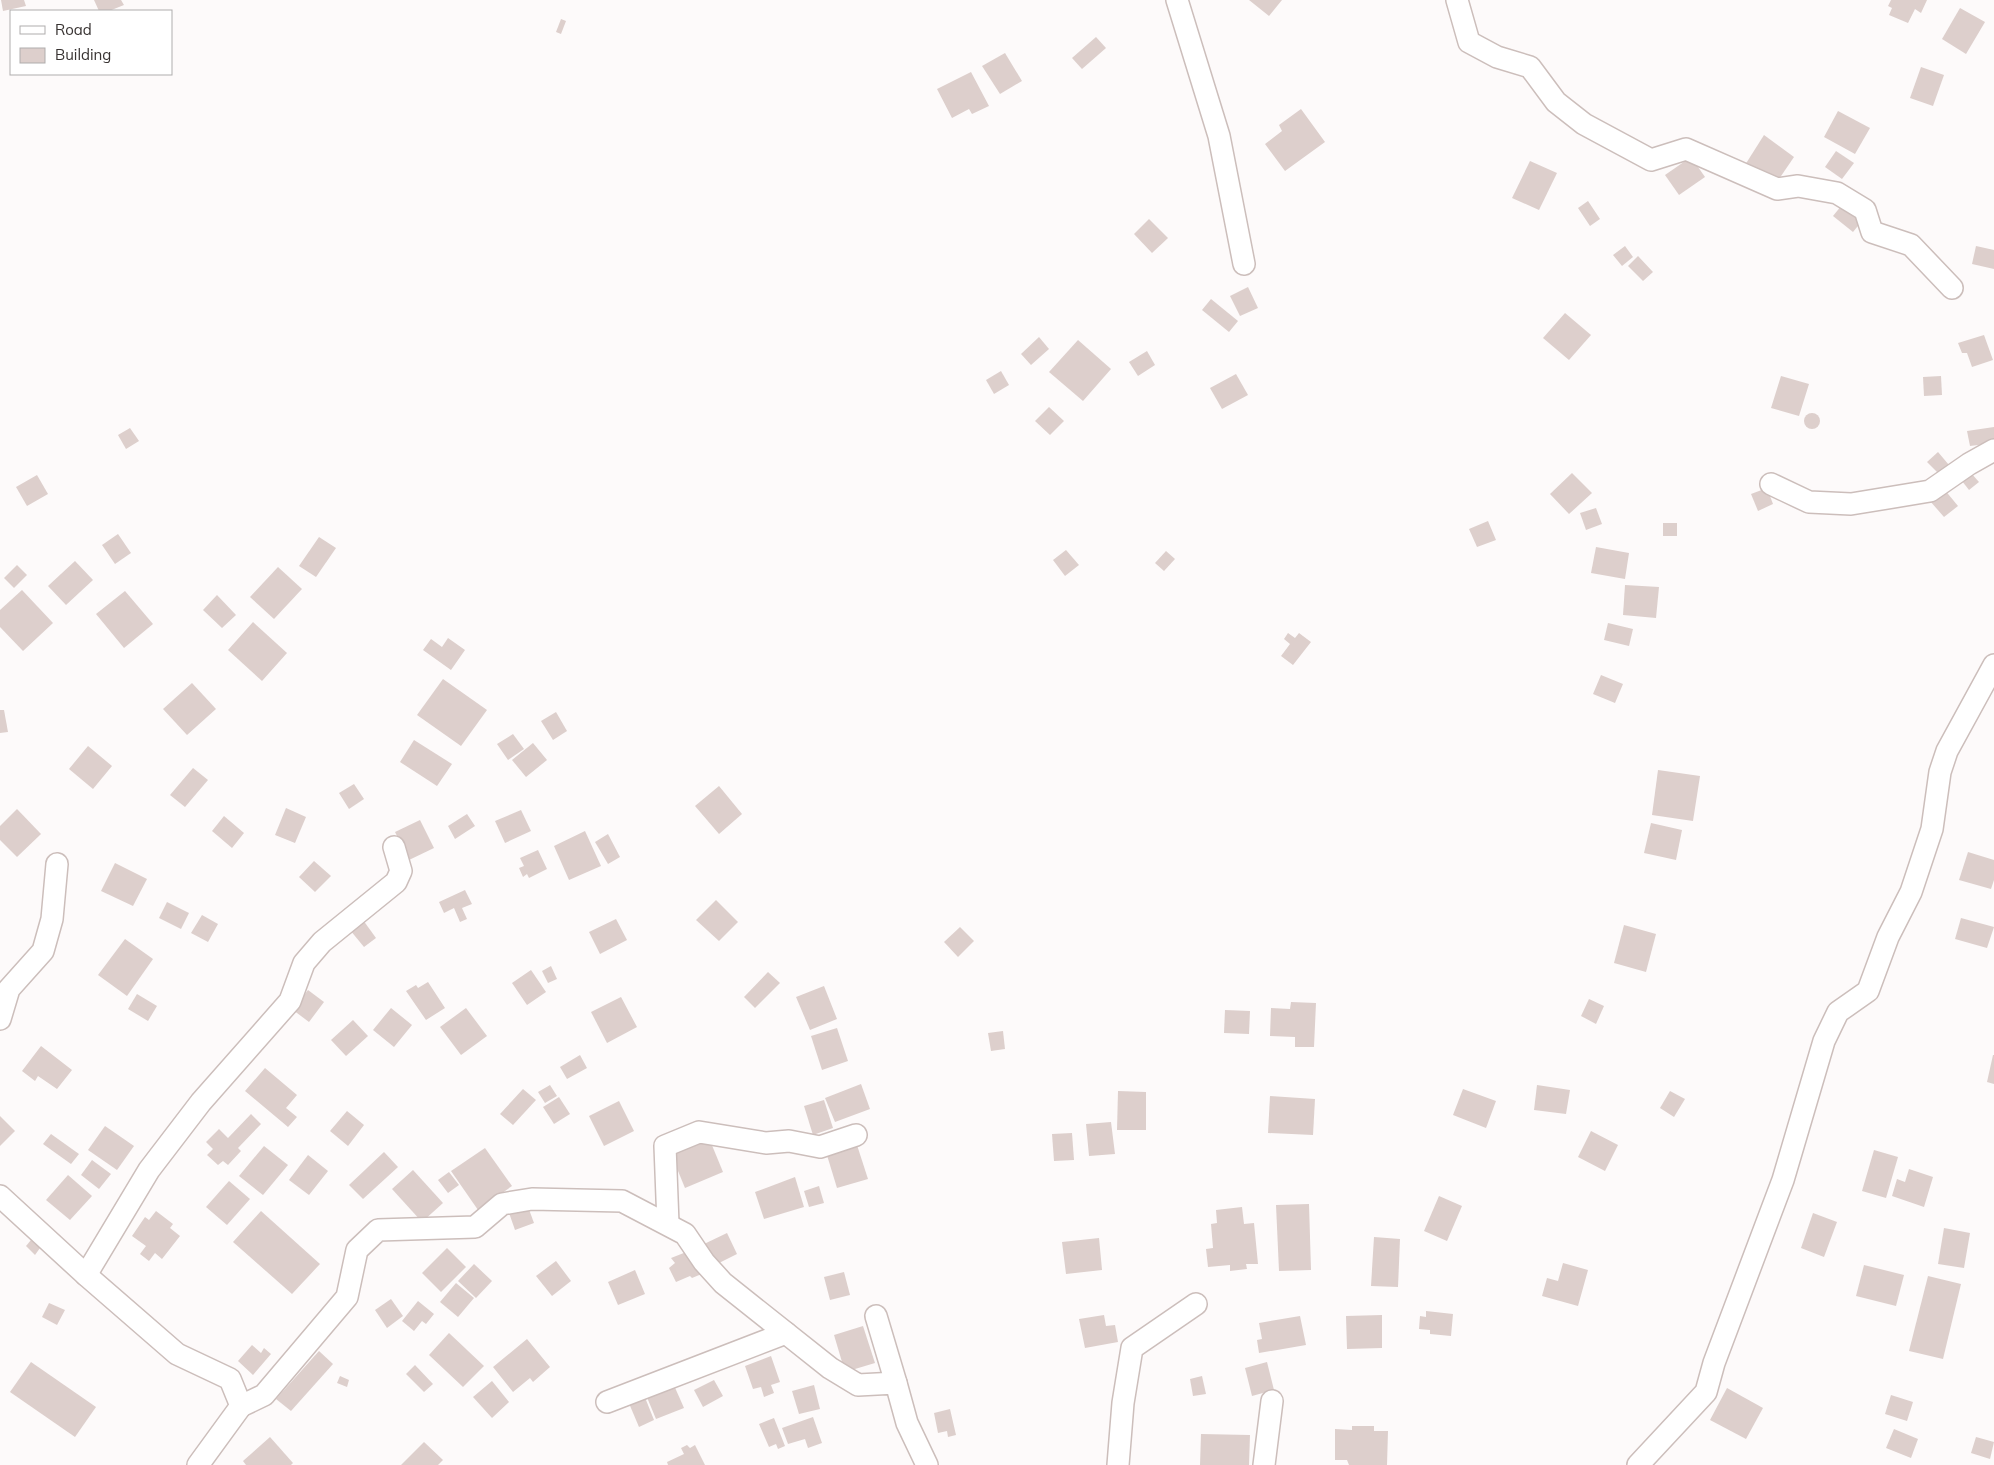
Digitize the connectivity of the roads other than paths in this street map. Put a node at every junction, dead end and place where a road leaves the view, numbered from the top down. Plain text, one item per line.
1 (1177, 0) edge
2 (1457, 0) edge
3 (1244, 264) dead end
4 (1952, 288) dead end
5 (1994, 450) edge
6 (1771, 484) dead end
7 (1994, 665) edge
8 (394, 846) dead end
9 (57, 864) dead end
10 (0, 1019) edge
11 (856, 1135) dead end
12 (0, 1196) edge
13 (668, 1224) junction
14 (86, 1275) junction
15 (1196, 1304) dead end
16 (876, 1316) dead end
17 (786, 1334) junction
18 (896, 1383) junction
19 (1272, 1401) dead end
20 (607, 1402) dead end
21 (241, 1406) junction
22 (198, 1465) edge
23 (927, 1465) edge
24 (1118, 1465) edge
25 (1264, 1465) edge
26 (1638, 1465) edge

1 - 3 street
2 - 4 street
5 - 6 street
7 - 26 street
8 - 14 street
9 - 10 street
11 - 13 street
12 - 14 street
13 - 17 street
13 - 21 street
14 - 21 street
15 - 24 street
16 - 18 street
17 - 18 street
17 - 20 street
18 - 23 street
19 - 25 street
21 - 22 street

